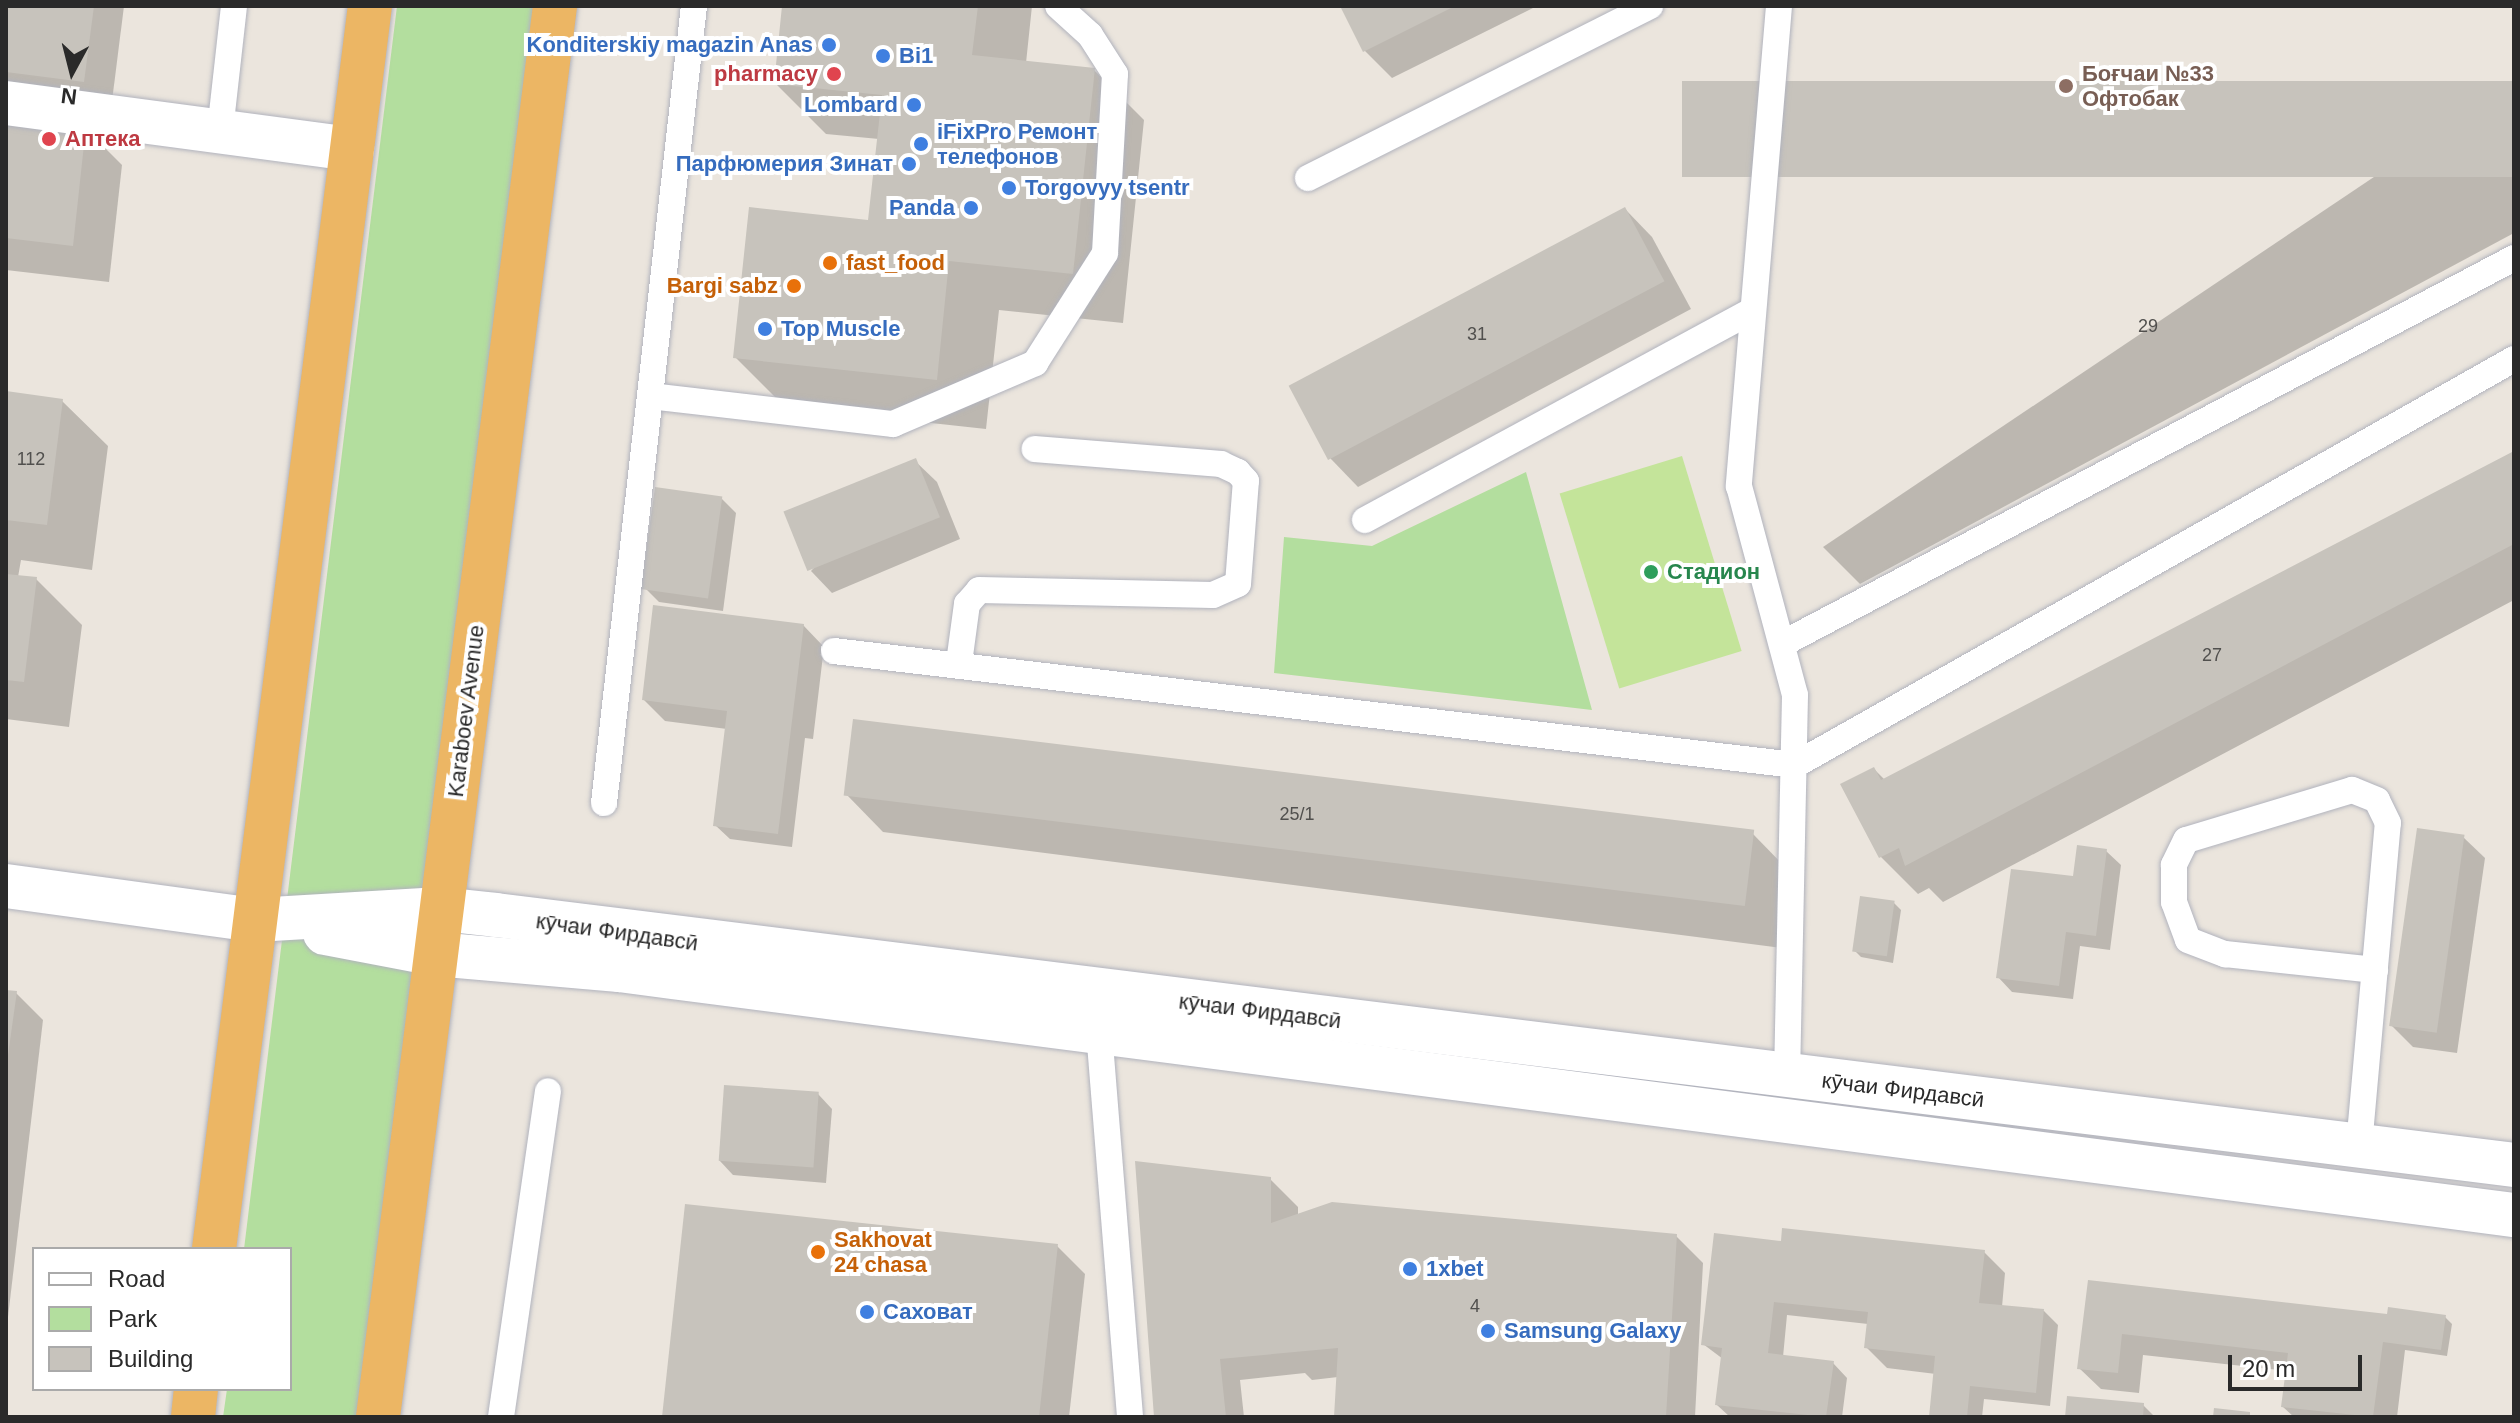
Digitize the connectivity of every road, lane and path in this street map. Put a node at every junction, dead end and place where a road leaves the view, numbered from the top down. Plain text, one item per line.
1 (234, 6) edge
2 (370, 6) edge
3 (555, 6) edge
4 (694, 6) edge
5 (1058, 6) edge
6 (1650, 6) edge
7 (1779, 6) edge
8 (6, 103) edge
9 (220, 131) junction
10 (352, 149) junction
11 (1308, 178) dead end
12 (2514, 258) edge
13 (1752, 311) junction
14 (2514, 359) edge
15 (650, 396) junction
16 (1035, 449) dead end
17 (1365, 520) dead end
18 (1782, 644) junction
19 (834, 651) dead end
20 (959, 663) junction
21 (1795, 765) junction
22 (604, 803) dead end
23 (6, 886) edge
24 (441, 909) junction
25 (255, 920) junction
26 (435, 954) junction
27 (2375, 970) junction
28 (1099, 1031) junction
29 (548, 1091) dead end
30 (1785, 1096) junction
31 (2359, 1146) junction
32 (2514, 1165) edge
33 (2514, 1215) edge
34 (214, 1247) edge
35 (196, 1391) edge
36 (193, 1417) edge
37 (378, 1417) edge
38 (501, 1417) edge
39 (1130, 1417) edge

1 - 9 lane
2 - 10 highway
3 - 24 highway, Karaboev Avenue
4 - 15 lane
5 - 15 lane
6 - 11 lane
7 - 13 lane
8 - 9 street
9 - 10 street
10 - 25 highway
12 - 18 lane
13 - 17 lane
13 - 18 lane
14 - 21 lane
15 - 22 lane
16 - 20 lane
18 - 21 lane
19 - 20 lane
20 - 21 lane
21 - 30 lane
23 - 25 street, кӯчаи Фирдавсӣ
24 - 25 street, кӯчаи Фирдавсӣ
24 - 26 highway, Karaboev Avenue
24 - 30 street, кӯчаи Фирдавсӣ
25 - 26 street, кӯчаи Фирдавсӣ
25 - 34 highway
26 - 28 street, кӯчаи Фирдавсӣ
26 - 37 highway, Karaboev Avenue
27 - 27 lane
27 - 31 lane
28 - 30 street, кӯчаи Фирдавсӣ
28 - 39 lane
29 - 38 lane
30 - 31 street, кӯчаи Фирдавсӣ
30 - 33 street, кӯчаи Фирдавсӣ
31 - 32 street, кӯчаи Фирдавсӣ
35 - 36 highway

